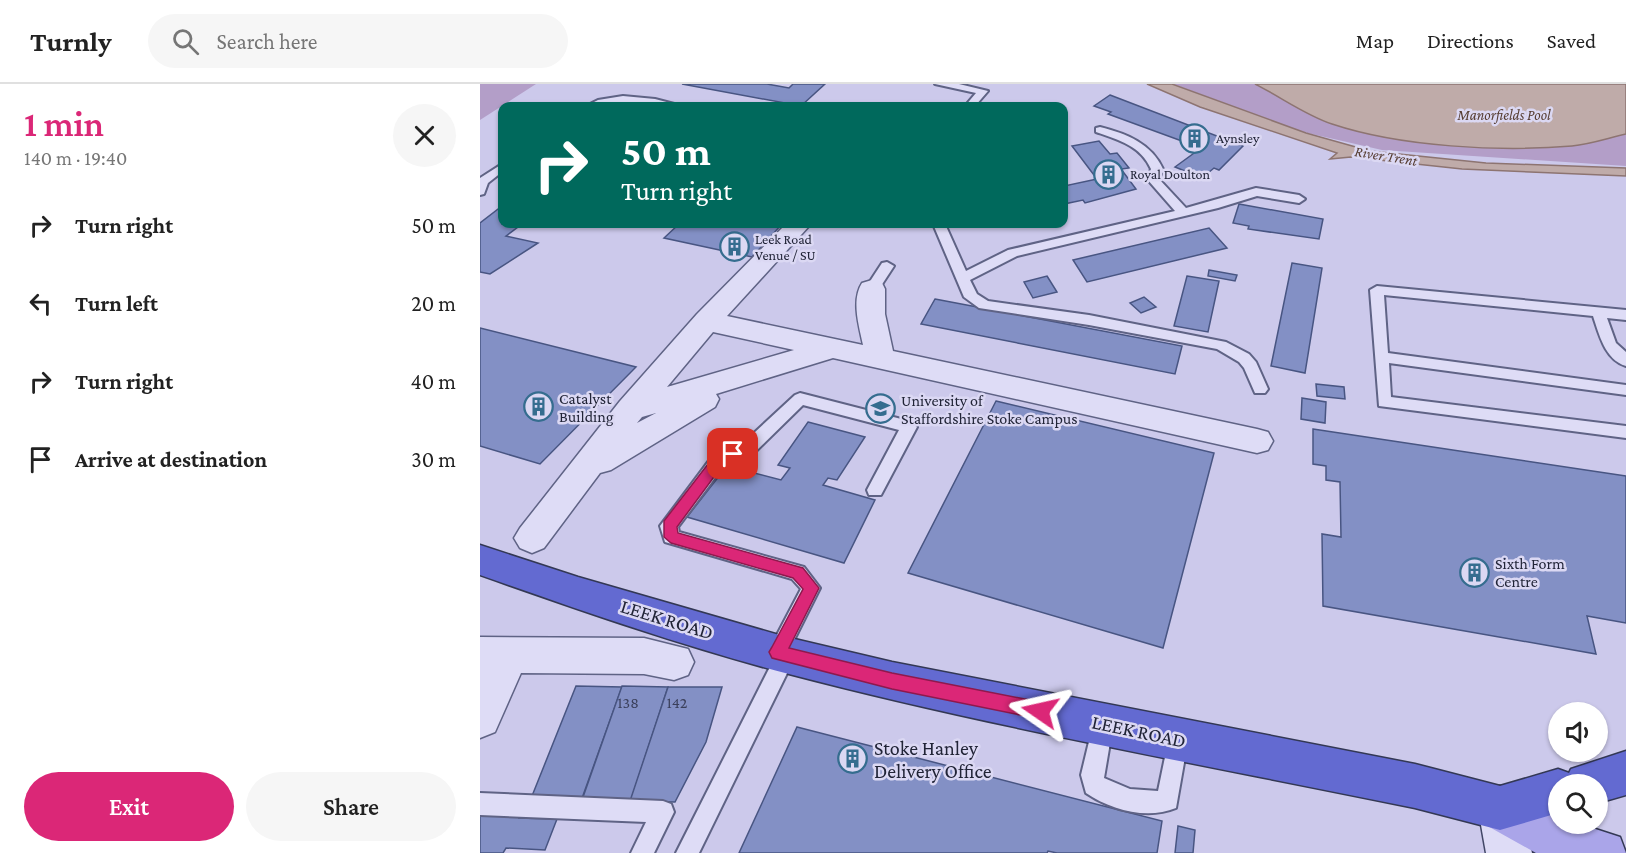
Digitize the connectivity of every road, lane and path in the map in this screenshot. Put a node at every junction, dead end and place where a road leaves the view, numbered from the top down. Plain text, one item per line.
1 (940, 84) edge
2 (986, 88) edge
3 (603, 102) edge
4 (654, 102) edge
5 (974, 102) edge
6 (1100, 130) dead end
7 (498, 170) edge
8 (480, 191) edge
9 (1299, 199) dead end
10 (1184, 212) junction
11 (795, 228) edge
12 (941, 228) edge
13 (887, 266) dead end
14 (963, 278) junction
15 (872, 289) joint
16 (1598, 312) junction
17 (1626, 315) edge
18 (707, 321) junction
19 (832, 348) junction
20 (1381, 357) junction
21 (880, 359) junction
22 (1626, 361) edge
23 (782, 363) junction
24 (664, 370) junction
25 (747, 374) junction
26 (1260, 389) dead end
27 (1626, 390) edge
28 (631, 409) junction
29 (1626, 432) edge
30 (1257, 441) dead end
31 (584, 471) junction
32 (875, 490) dead end
33 (532, 538) dead end
34 (480, 560) edge
35 (782, 654) junction
36 (494, 656) edge
37 (674, 662) dead end
38 (480, 718) edge
39 (1104, 723) junction
40 (1177, 739) junction
41 (1626, 772) edge
42 (1608, 777) edge
43 (1548, 794) edge
44 (480, 804) edge
45 (1500, 808) junction
46 (642, 853) edge
47 (687, 853) edge
48 (1509, 853) edge
49 (1604, 853) edge

1 - 2 lane
2 - 5 lane
3 - 4 lane
6 - 10 lane
7 - 8 lane
9 - 10 lane
10 - 14 lane
11 - 18 street
12 - 14 lane
13 - 15 lane
14 - 26 lane
15 - 21 street
16 - 17 lane
16 - 20 lane
16 - 22 lane
18 - 19 street
18 - 24 street
19 - 21 street
19 - 23 street
20 - 27 lane
20 - 29 lane
21 - 30 street
23 - 24 street
23 - 25 street
24 - 28 street
25 - 28 street
25 - 31 street
28 - 31 street
31 - 33 street
32 - 35 lane
34 - 35 highway, LEEK ROAD
35 - 39 highway, LEEK ROAD
35 - 47 lane
36 - 37 street
36 - 38 street
39 - 40 highway, LEEK ROAD
39 - 40 lane
40 - 45 highway, LEEK ROAD
41 - 42 highway
43 - 45 highway
44 - 46 lane
45 - 48 street
45 - 49 main road

